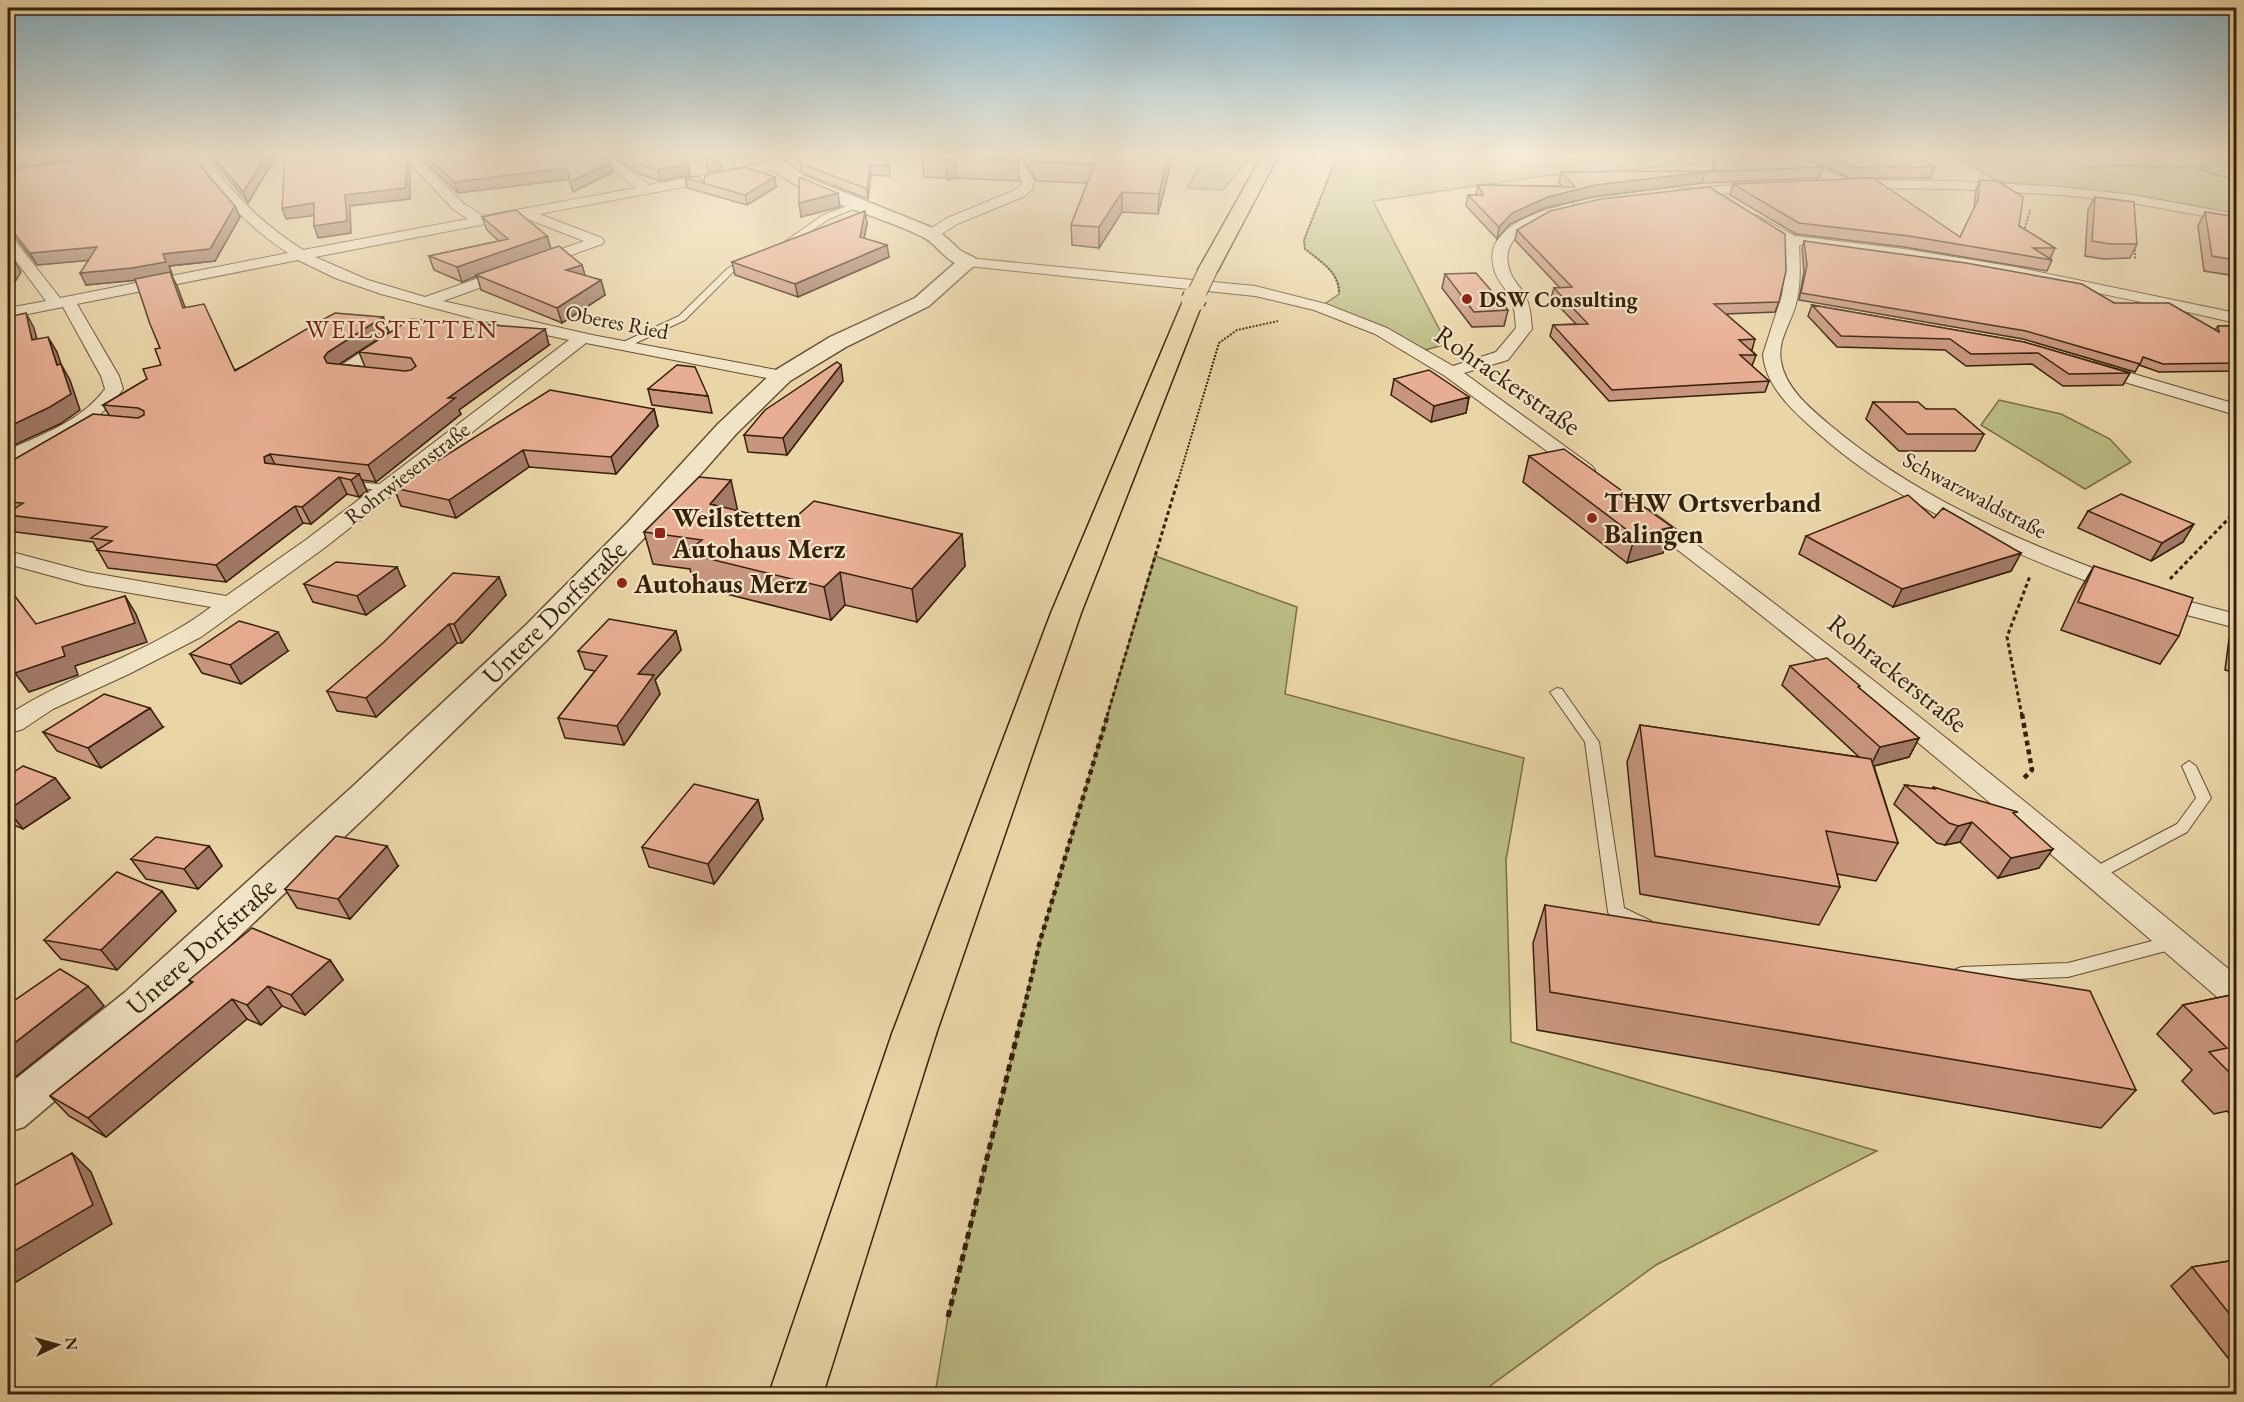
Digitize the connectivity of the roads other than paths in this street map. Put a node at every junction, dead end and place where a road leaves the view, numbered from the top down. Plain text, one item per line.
1 (253, 221) edge
2 (472, 221) edge
3 (545, 221) edge
4 (820, 221) edge
5 (900, 221) edge
6 (950, 221) edge
7 (1234, 221) edge
8 (1528, 221) edge
9 (1761, 221) edge
10 (932, 234) junction
11 (1791, 240) junction
12 (8, 241) edge
13 (771, 250) edge
14 (300, 255) junction
15 (760, 255) edge
16 (968, 262) junction
17 (62, 302) junction
18 (426, 310) junction
19 (8, 314) edge
20 (2236, 318) edge
21 (400, 334) edge
22 (581, 339) junction
23 (622, 346) junction
24 (2078, 363) edge
25 (1451, 372) junction
26 (376, 376) edge
27 (782, 376) junction
28 (2236, 411) edge
29 (78, 423) junction
30 (101, 425) edge
31 (8, 457) edge
32 (333, 482) edge
33 (1601, 483) edge
34 (387, 488) junction
35 (1629, 503) edge
36 (8, 557) edge
37 (230, 604) junction
38 (2236, 621) edge
39 (1557, 692) dead end
40 (14, 723) dead end
41 (2189, 766) dead end
42 (2096, 874) junction
43 (1665, 932) edge
44 (2175, 942) junction
45 (1941, 975) edge
46 (2236, 993) edge
47 (8, 1112) edge
48 (796, 1395) edge

1 - 14 street
2 - 14 street
3 - 18 street
4 - 13 lane
5 - 10 street
6 - 10 street
7 - 48 main road, bridge
8 - 25 street
9 - 11 street
10 - 16 street
11 - 20 street
11 - 38 street, Schwarzwaldstraße
12 - 17 street
14 - 17 street
14 - 18 street
15 - 23 lane
16 - 25 street, Rohrackerstraße
16 - 27 street, Untere Dorfstraße
17 - 19 street
17 - 29 street
18 - 22 street, Oberes Ried
21 - 26 street
22 - 23 street, Oberes Ried
22 - 34 street, Rohrwiesenstraße
23 - 27 street, Oberes Ried
24 - 28 street
25 - 33 street, Rohrackerstraße
27 - 47 street, Untere Dorfstraße
29 - 30 lane
29 - 31 street
32 - 34 lane
34 - 37 street, Rohrwiesenstraße
35 - 42 street, Rohrackerstraße
36 - 37 street
37 - 40 street, Rohrwiesenstraße
39 - 43 lane
41 - 42 lane
42 - 44 street, Rohrackerstraße
44 - 45 lane
44 - 46 street, Rohrackerstraße

